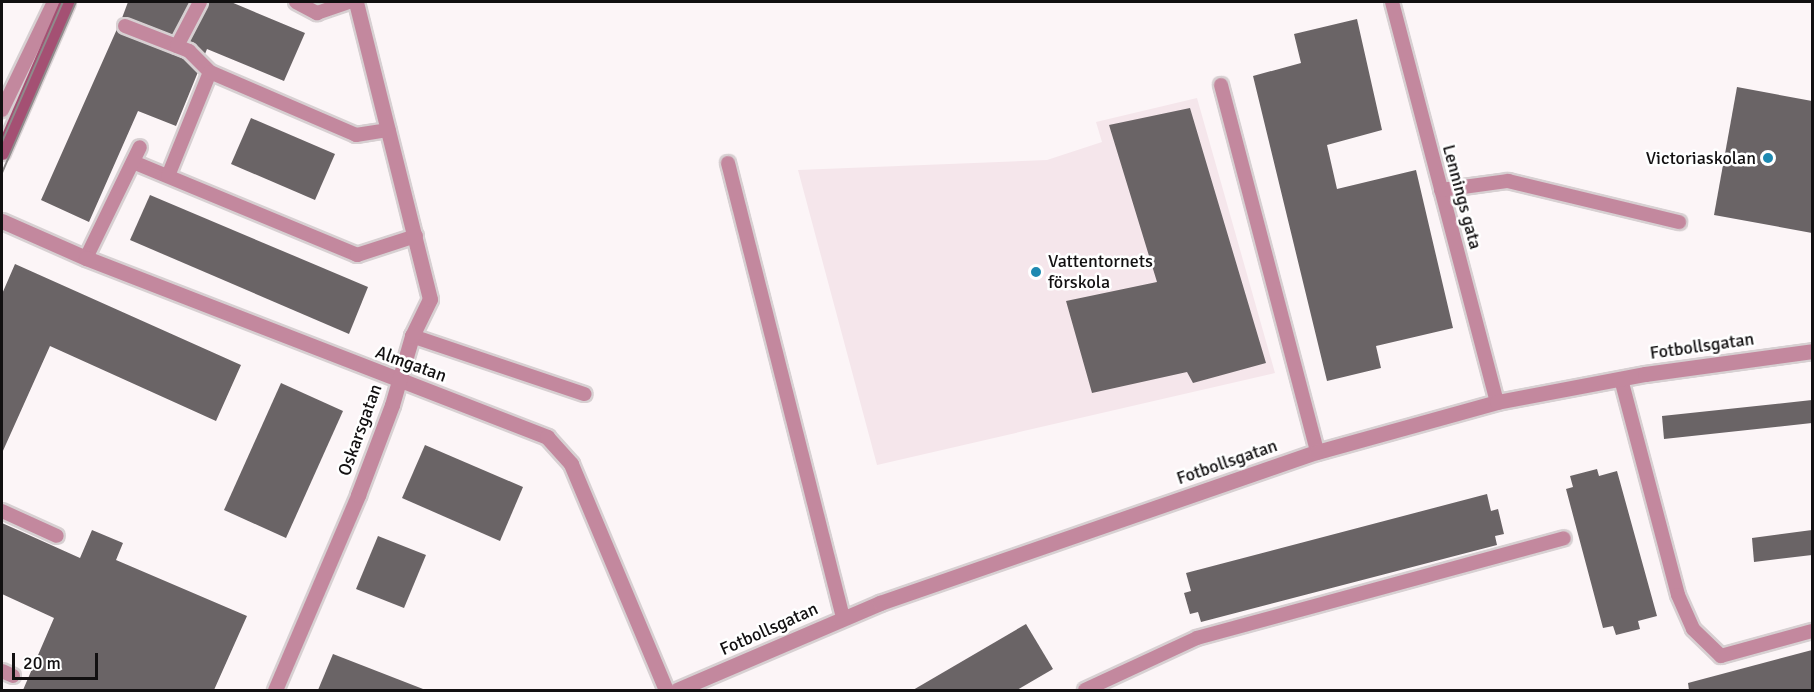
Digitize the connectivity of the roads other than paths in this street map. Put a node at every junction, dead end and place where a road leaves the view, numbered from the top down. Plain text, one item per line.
1 (54, 2) edge
2 (67, 2) edge
3 (200, 2) edge
4 (296, 2) edge
5 (349, 2) edge
6 (356, 2) edge
7 (1392, 2) edge
8 (125, 26) dead end
9 (177, 46) junction
10 (210, 72) junction
11 (1221, 85) dead end
12 (2, 110) edge
13 (389, 130) junction
14 (140, 147) dead end
15 (2, 152) edge
16 (133, 162) junction
17 (728, 163) dead end
18 (168, 176) junction
19 (1441, 190) junction
20 (2, 220) edge
21 (1679, 222) dead end
22 (416, 236) junction
23 (86, 258) junction
24 (412, 336) junction
25 (1812, 351) edge
26 (1621, 379) junction
27 (399, 381) junction
28 (584, 394) dead end
29 (1497, 402) junction
30 (1317, 452) junction
31 (2, 511) edge
32 (57, 536) dead end
33 (1563, 538) dead end
34 (843, 618) junction
35 (1812, 632) edge
36 (275, 690) edge
37 (666, 690) edge
38 (676, 690) edge
39 (1085, 690) edge

1 - 12 lane
2 - 15 street
3 - 9 lane
4 - 5 lane
6 - 13 street, Oskarsgatan
7 - 19 lane, Lennings gata
8 - 9 lane
9 - 10 lane
10 - 13 lane
10 - 18 lane
11 - 30 lane
13 - 22 street, Oskarsgatan
14 - 16 lane
16 - 18 lane
16 - 23 lane
17 - 34 lane
18 - 22 lane
19 - 21 lane
19 - 29 lane, Lennings gata
20 - 23 street, Almgatan
22 - 24 street, Oskarsgatan
23 - 27 street, Almgatan
24 - 27 street, Oskarsgatan
24 - 28 lane
25 - 26 street, Fotbollsgatan
26 - 29 street, Fotbollsgatan
26 - 35 lane
27 - 36 street, Oskarsgatan
27 - 37 street, Almgatan
29 - 30 street, Fotbollsgatan
30 - 34 street, Fotbollsgatan
31 - 32 lane
33 - 39 lane
34 - 38 street, Fotbollsgatan

